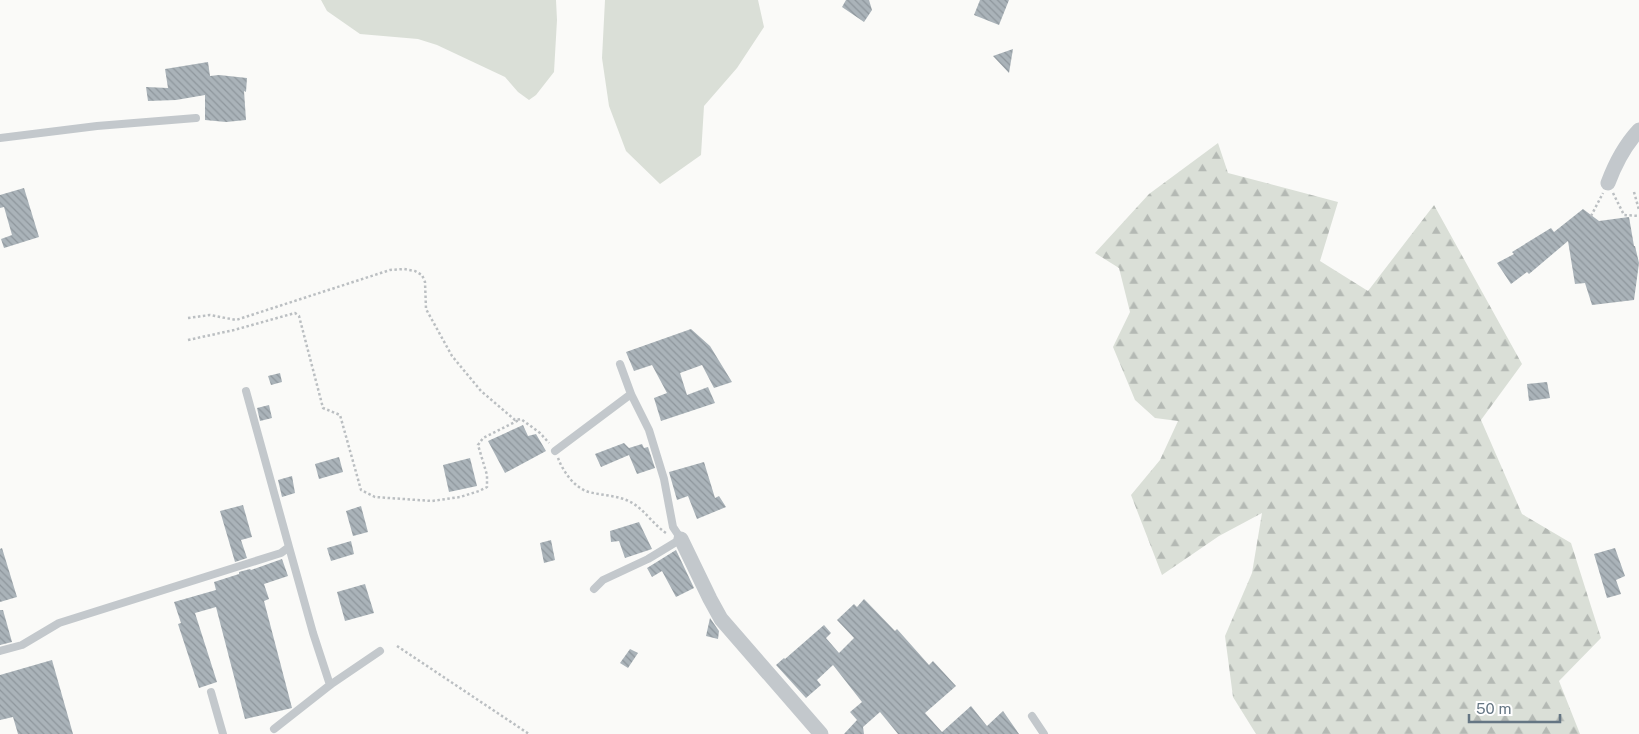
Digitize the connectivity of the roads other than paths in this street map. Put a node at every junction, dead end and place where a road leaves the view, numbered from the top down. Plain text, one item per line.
1 (196, 118) dead end
2 (1639, 130) edge
3 (0, 138) edge
4 (1608, 183) road end
5 (620, 364) dead end
6 (246, 391) dead end
7 (631, 394) junction
8 (555, 451) road end
9 (681, 539) junction
10 (289, 547) junction
11 (594, 589) dead end
12 (0, 651) edge
13 (380, 651) dead end
14 (330, 685) junction
15 (210, 692) dead end
16 (1032, 716) dead end
17 (274, 729) dead end
18 (224, 734) edge
19 (821, 734) edge
20 (1044, 734) edge

1 - 3 lane
2 - 4 street
5 - 7 lane
6 - 10 lane
7 - 8 lane
7 - 9 lane
9 - 11 lane
9 - 19 street
10 - 12 lane
10 - 14 lane
13 - 14 lane
14 - 17 lane
15 - 18 lane
16 - 20 lane

